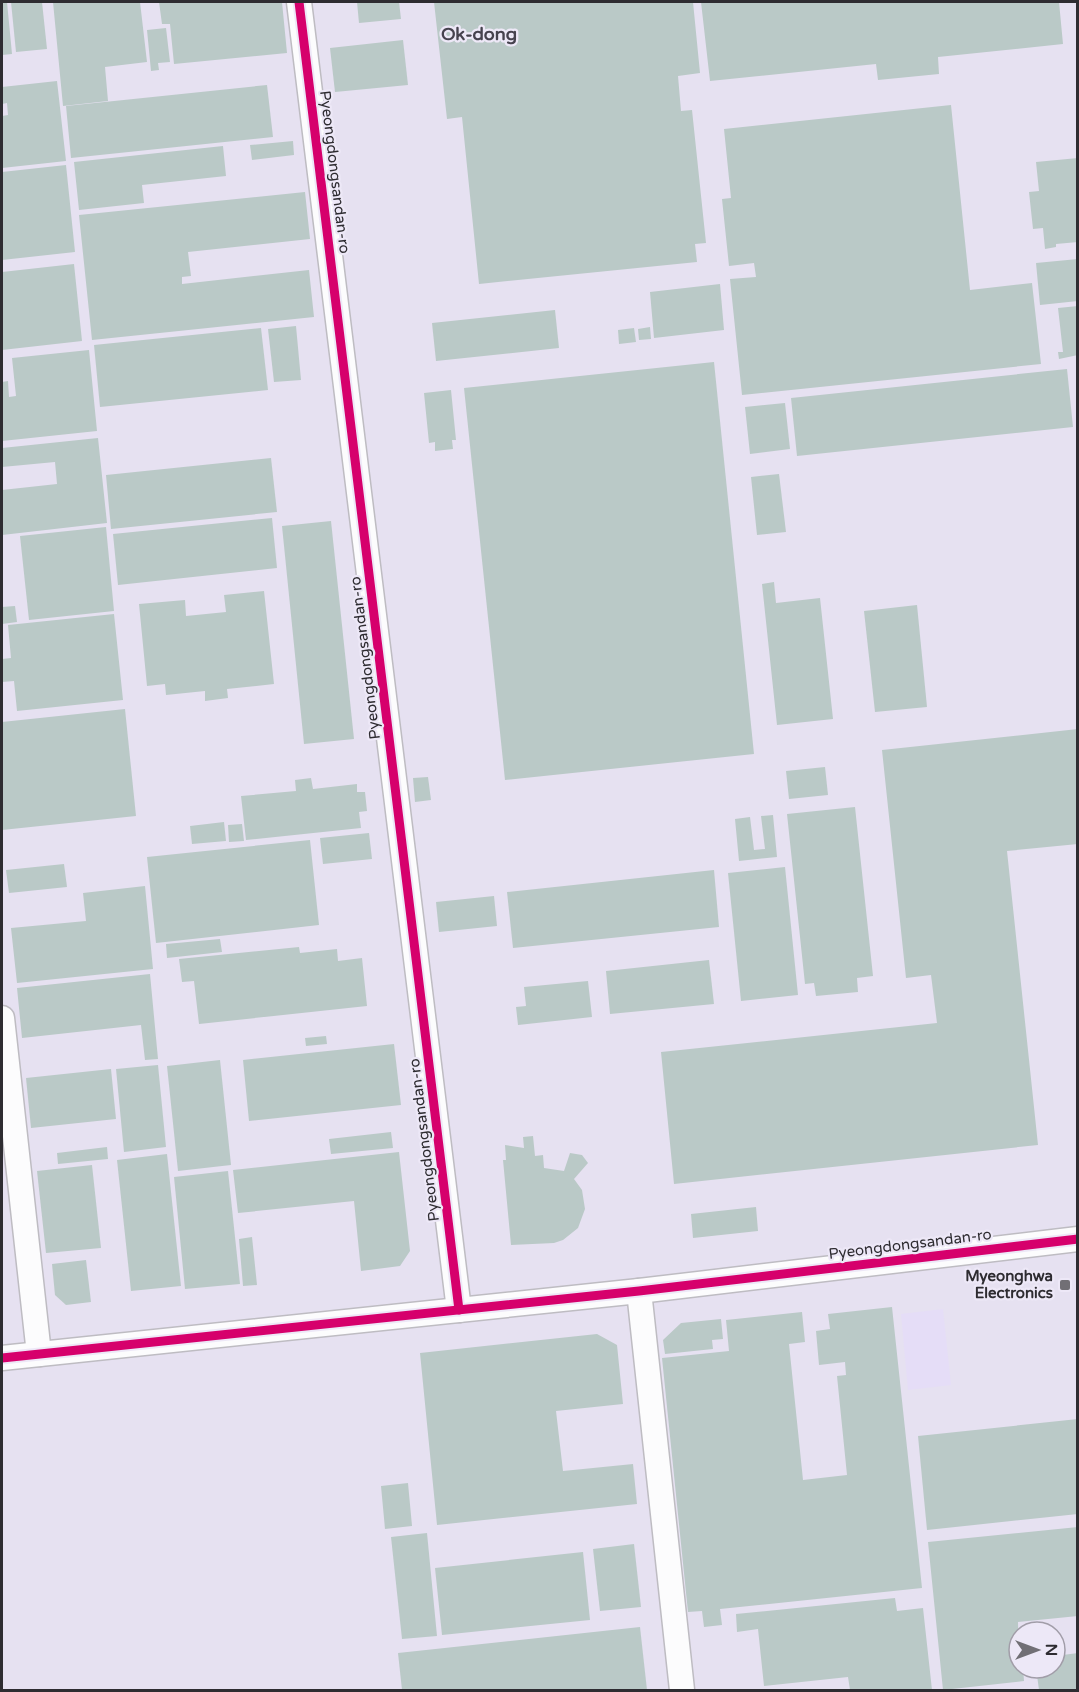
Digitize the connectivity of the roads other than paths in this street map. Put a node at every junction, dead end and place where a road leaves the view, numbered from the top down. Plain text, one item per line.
1 (299, 2) edge
2 (2, 1018) edge
3 (1077, 1239) edge
4 (639, 1291) junction
5 (459, 1310) junction
6 (39, 1354) junction
7 (2, 1358) edge
8 (682, 1690) edge

1 - 5 street, Pyeongdongsandan-ro
2 - 6 street
3 - 4 street, Pyeongdongsandan-ro
4 - 5 street, Pyeongdongsandan-ro
4 - 8 street
5 - 6 street, Pyeongdongsandan-ro
6 - 7 street, Pyeongdongsandan-ro

